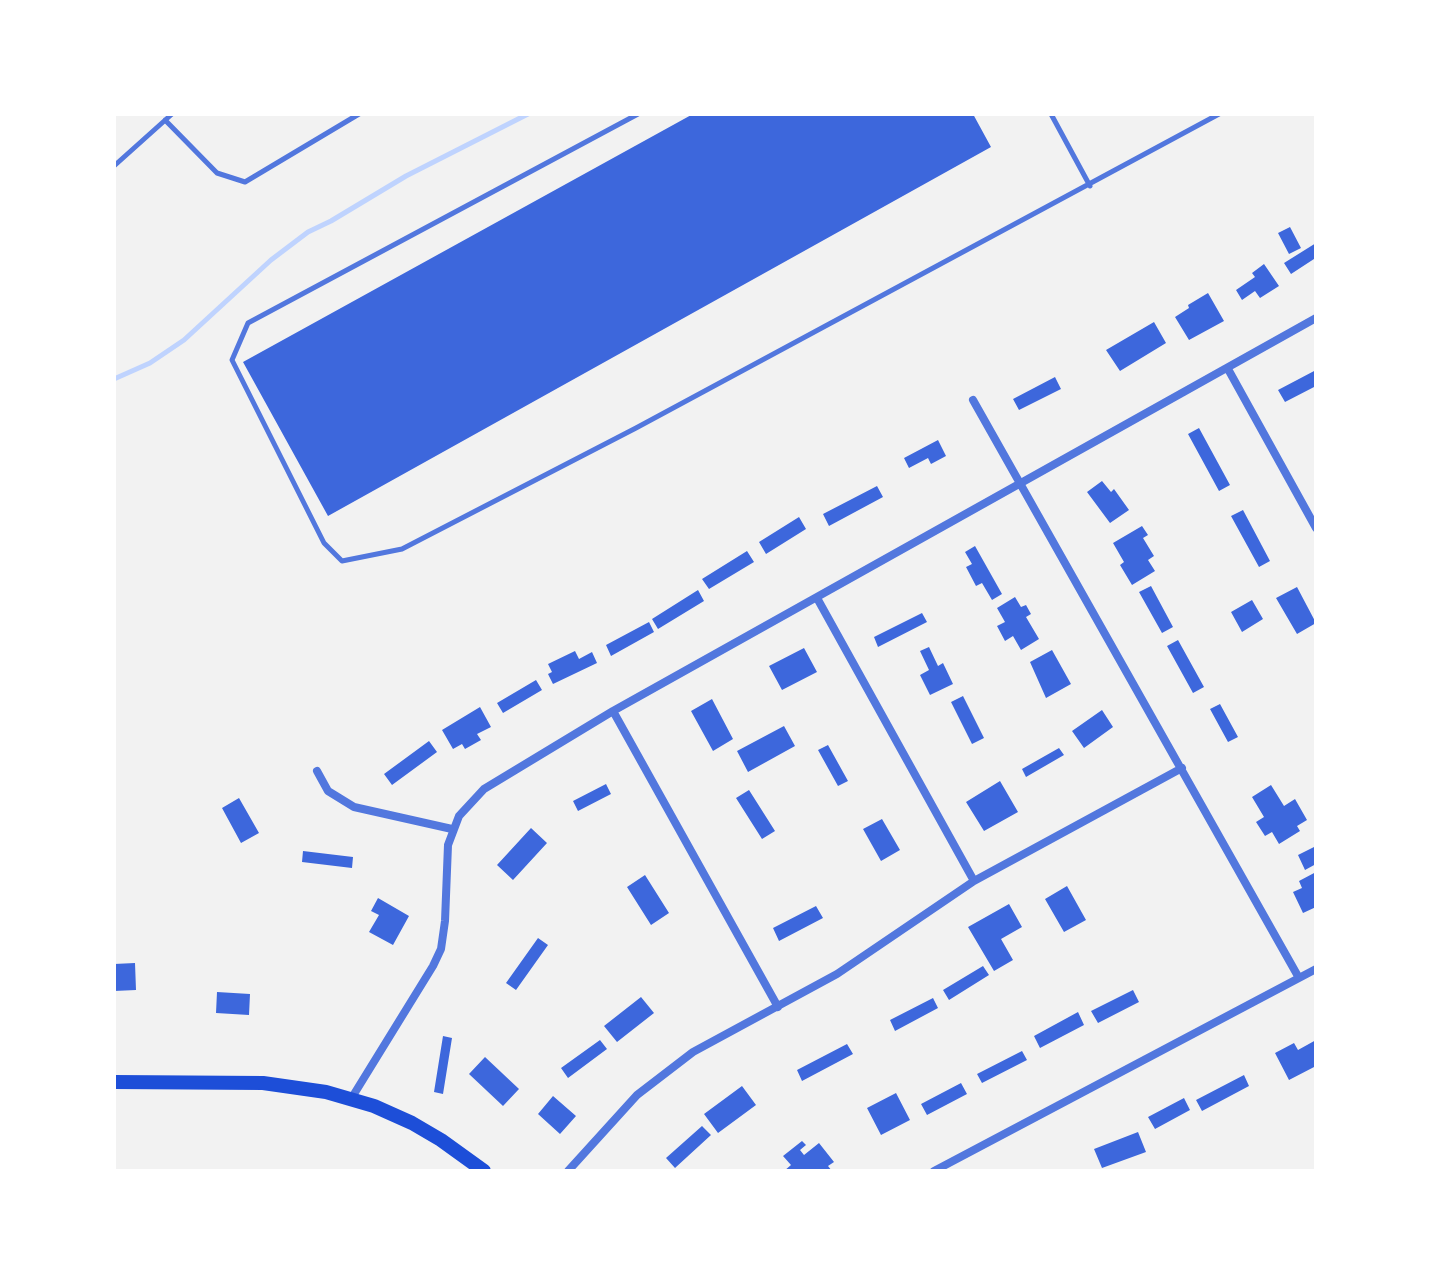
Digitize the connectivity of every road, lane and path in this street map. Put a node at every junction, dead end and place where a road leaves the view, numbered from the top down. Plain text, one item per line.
1 (172, 114) edge
2 (359, 114) edge
3 (638, 114) edge
4 (1051, 114) edge
5 (1219, 114) edge
6 (165, 120) junction
7 (114, 166) edge
8 (1090, 186) junction
9 (1316, 318) edge
10 (1228, 369) junction
11 (973, 400) dead end
12 (1020, 484) junction
13 (1316, 528) edge
14 (817, 598) junction
15 (613, 711) junction
16 (1182, 768) junction
17 (317, 771) dead end
18 (452, 829) junction
19 (974, 881) junction
20 (1316, 969) edge
21 (1299, 978) junction
22 (778, 1007) junction
23 (114, 1082) edge
24 (351, 1099) junction
25 (484, 1171) edge
26 (568, 1171) edge
27 (934, 1171) edge

1 - 6 lane
2 - 6 lane
3 - 8 lane
4 - 8 lane
5 - 8 lane
6 - 7 lane
9 - 10 street
10 - 12 street
10 - 13 street
11 - 12 street
12 - 14 street
12 - 16 street
14 - 15 street
14 - 19 street
15 - 18 street
15 - 22 street
16 - 19 street
16 - 21 street
17 - 18 street
18 - 24 street
19 - 22 street
20 - 21 street
21 - 27 street
22 - 26 street
23 - 24 main road
24 - 25 main road

